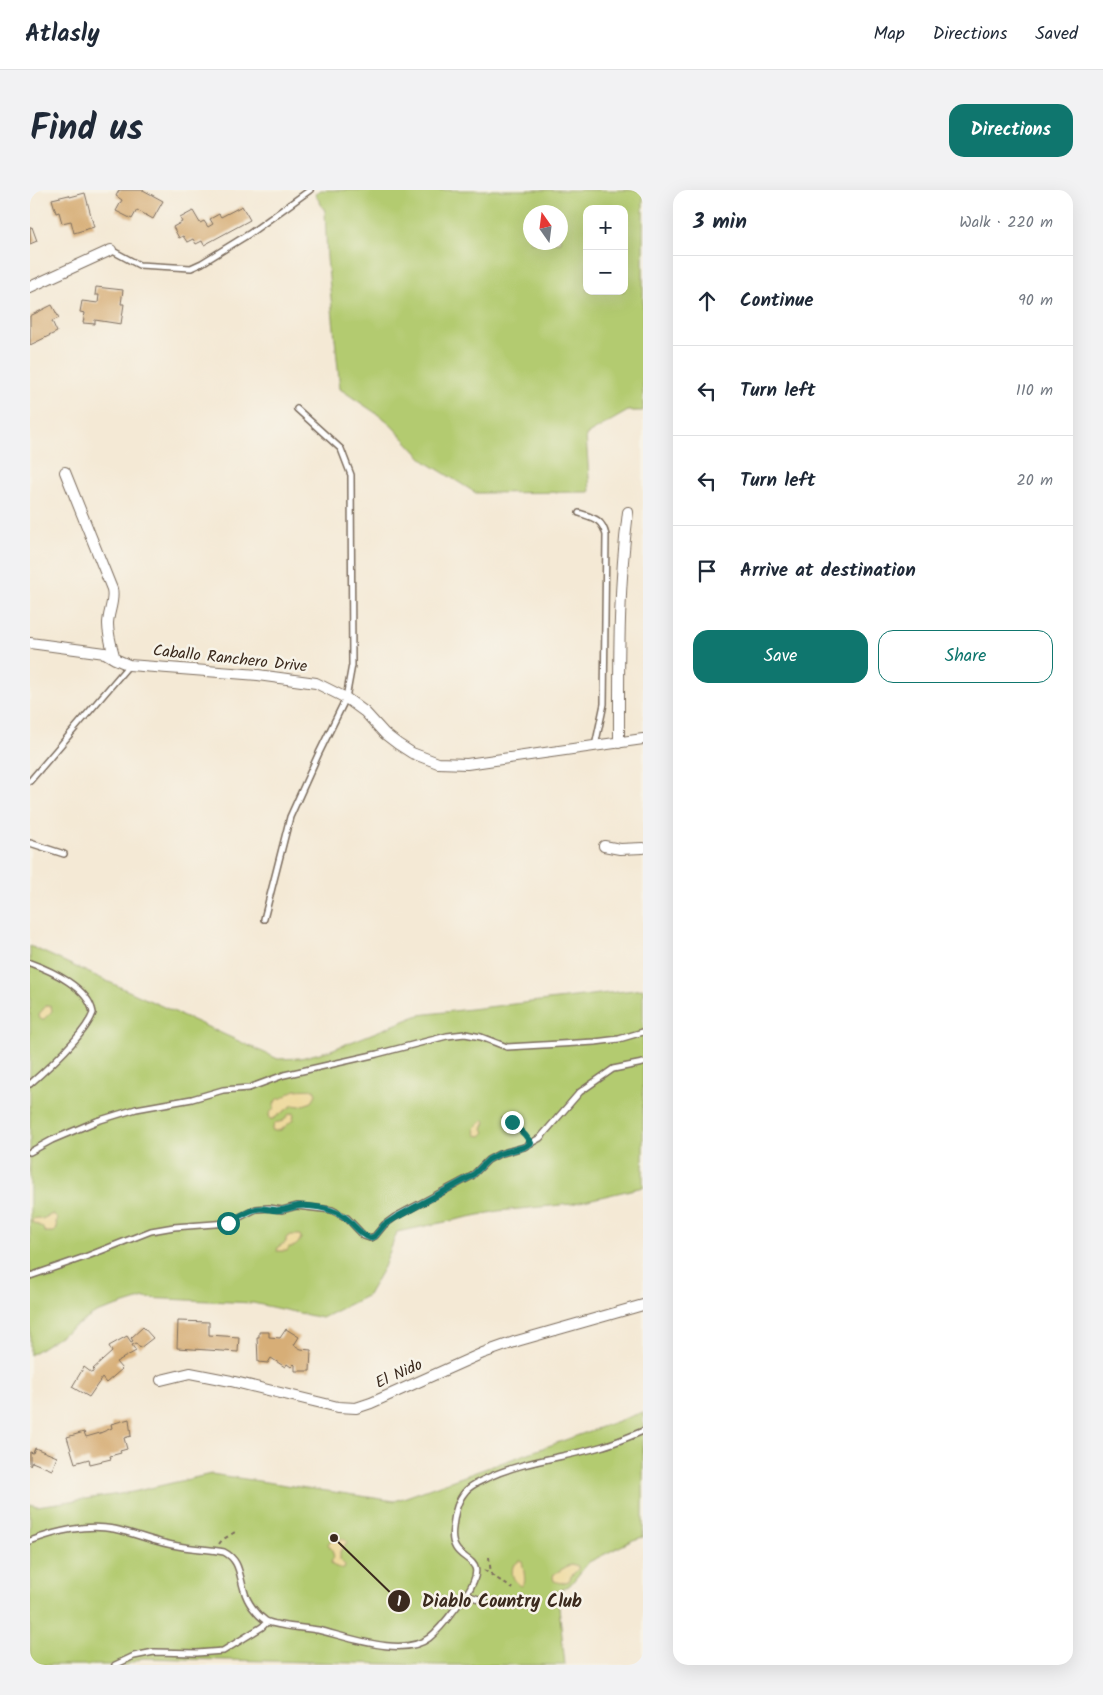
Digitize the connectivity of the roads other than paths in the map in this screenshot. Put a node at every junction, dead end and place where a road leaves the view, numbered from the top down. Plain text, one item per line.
1 (310, 190) edge
2 (111, 250) joint
3 (30, 287) edge
4 (297, 409) dead end
5 (65, 472) dead end
6 (628, 512) dead end
7 (579, 513) dead end
8 (30, 638) edge
9 (30, 643) edge
10 (105, 653) junction
11 (115, 659) junction
12 (129, 665) junction
13 (346, 698) junction
14 (643, 739) edge
15 (619, 743) junction
16 (595, 746) junction
17 (30, 781) edge
18 (30, 843) edge
19 (604, 846) dead end
20 (643, 848) edge
21 (64, 854) dead end
22 (264, 919) dead end
23 (30, 963) edge
24 (643, 1032) edge
25 (643, 1063) edge
26 (30, 1084) edge
27 (30, 1152) edge
28 (30, 1276) edge
29 (643, 1305) edge
30 (161, 1380) dead end
31 (643, 1432) edge
32 (30, 1541) edge
33 (466, 1595) junction
34 (485, 1601) dead end
35 (267, 1622) junction
36 (115, 1665) edge

1 - 2 lane
2 - 3 street
4 - 13 lane
5 - 11 street
6 - 15 street
7 - 16 lane
8 - 10 street
9 - 10 street, Caballo Ranchero Drive
10 - 11 street, Caballo Ranchero Drive
11 - 12 street, Caballo Ranchero Drive
12 - 13 street, Caballo Ranchero Drive
12 - 17 lane
13 - 16 street, Caballo Ranchero Drive
13 - 22 lane
14 - 15 street, Caballo Ranchero Drive
15 - 16 street, Caballo Ranchero Drive
18 - 21 lane
19 - 20 street
23 - 26 lane
24 - 27 lane
25 - 28 lane
29 - 30 street, El Nido
31 - 33 lane
32 - 35 lane
33 - 34 lane
33 - 35 lane
35 - 36 lane

